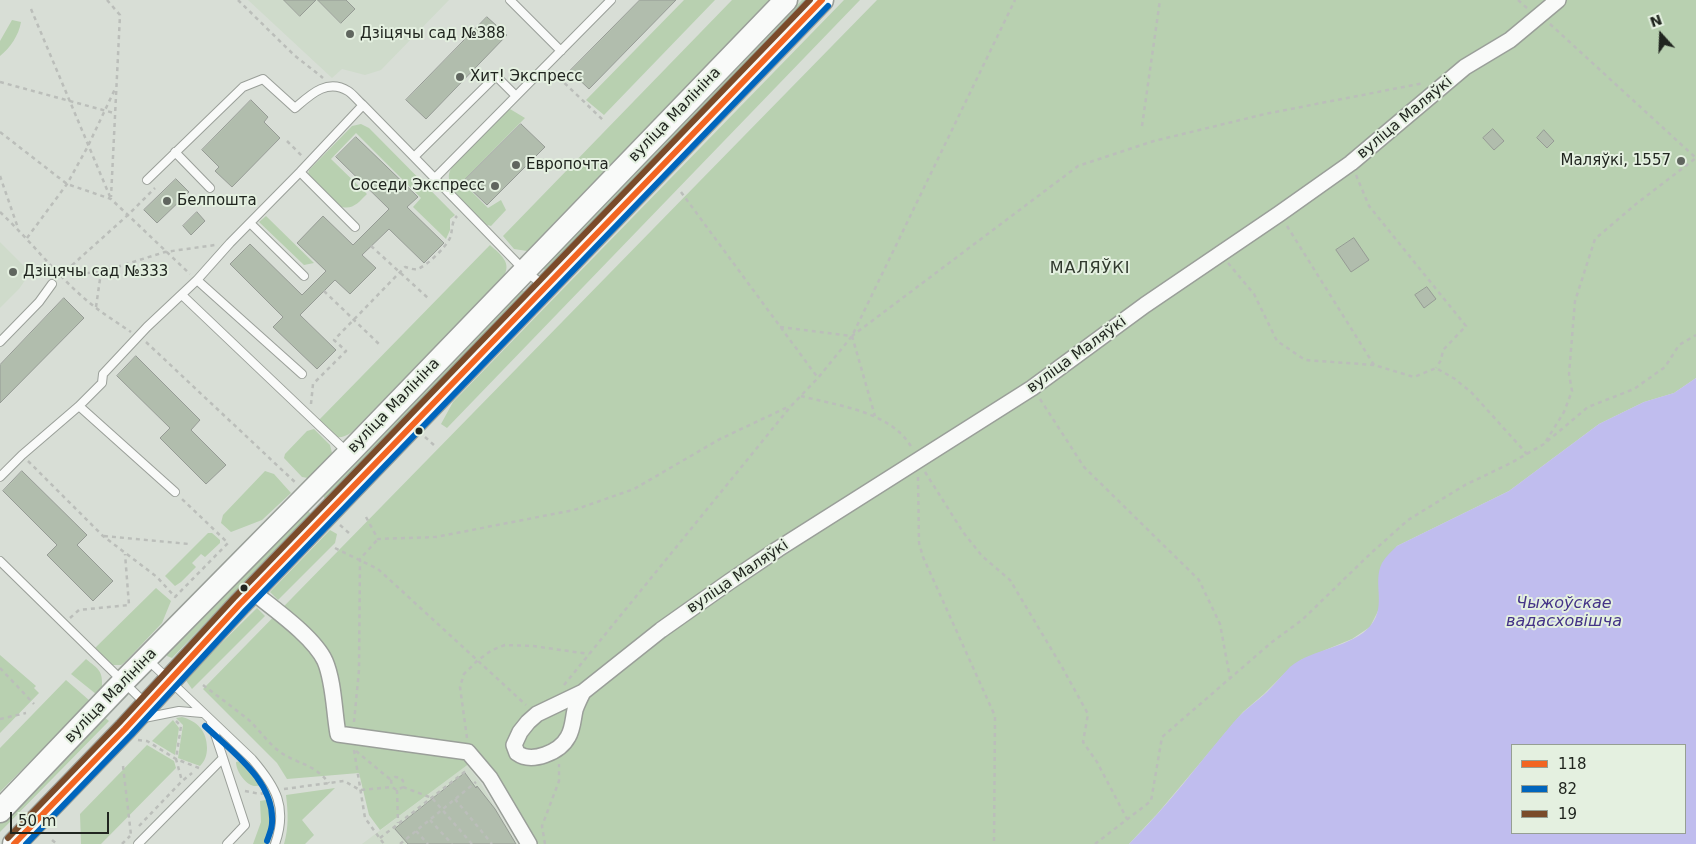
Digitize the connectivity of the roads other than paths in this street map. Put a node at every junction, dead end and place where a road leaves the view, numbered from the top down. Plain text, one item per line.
1 (510, 0) edge
2 (611, 0) edge
3 (786, 0) edge
4 (822, 0) edge
5 (1558, 0) edge
6 (561, 51) junction
7 (516, 96) junction
8 (363, 105) junction
9 (175, 152) junction
10 (414, 157) junction
11 (300, 172) junction
12 (434, 179) junction
13 (147, 180) dead end
14 (210, 188) dead end
15 (250, 223) junction
16 (355, 227) dead end
17 (524, 270) junction
18 (304, 276) dead end
19 (197, 280) junction
20 (52, 284) dead end
21 (546, 287) junction
22 (182, 295) junction
23 (0, 342) edge
24 (302, 374) dead end
25 (79, 406) junction
26 (349, 453) junction
27 (0, 477) edge
28 (175, 492) road end
29 (0, 561) edge
30 (253, 592) junction
31 (147, 658) junction
32 (169, 680) junction
33 (123, 682) junction
34 (583, 692) junction
35 (147, 705) junction
36 (202, 713) junction
37 (210, 720) junction
38 (134, 732) junction
39 (223, 758) junction
40 (0, 811) edge
41 (14, 844) edge
42 (138, 844) edge
43 (227, 844) edge
44 (275, 844) edge
45 (529, 844) edge

1 - 6 lane
2 - 6 lane
3 - 17 main road, вуліца Малініна
4 - 21 main road, вуліца Малініна
5 - 34 street, вуліца Маляўкі
6 - 7 lane
7 - 10 lane
7 - 12 lane
8 - 9 lane
8 - 10 lane
8 - 11 lane
9 - 13 lane
9 - 14 lane
10 - 12 lane
11 - 15 lane
11 - 16 lane
12 - 17 lane
15 - 18 lane
15 - 19 lane
17 - 21 lane
17 - 26 main road, вуліца Малініна
19 - 22 lane
19 - 24 lane
20 - 23 lane
21 - 30 main road, вуліца Малініна
22 - 25 lane
22 - 26 lane
25 - 27 lane
25 - 28 lane
26 - 31 main road, вуліца Малініна
29 - 33 lane
30 - 32 main road, вуліца Малініна
30 - 45 street
31 - 32 lane
31 - 33 main road, вуліца Малініна
32 - 35 main road, вуліца Малініна
32 - 36 lane
33 - 35 lane
33 - 40 main road, вуліца Малініна
34 - 34 street, вуліца Маляўкі
35 - 38 main road, вуліца Малініна
36 - 37 lane
36 - 38 lane
37 - 39 lane
37 - 44 lane
38 - 41 main road, вуліца Малініна
39 - 42 lane
39 - 43 lane

